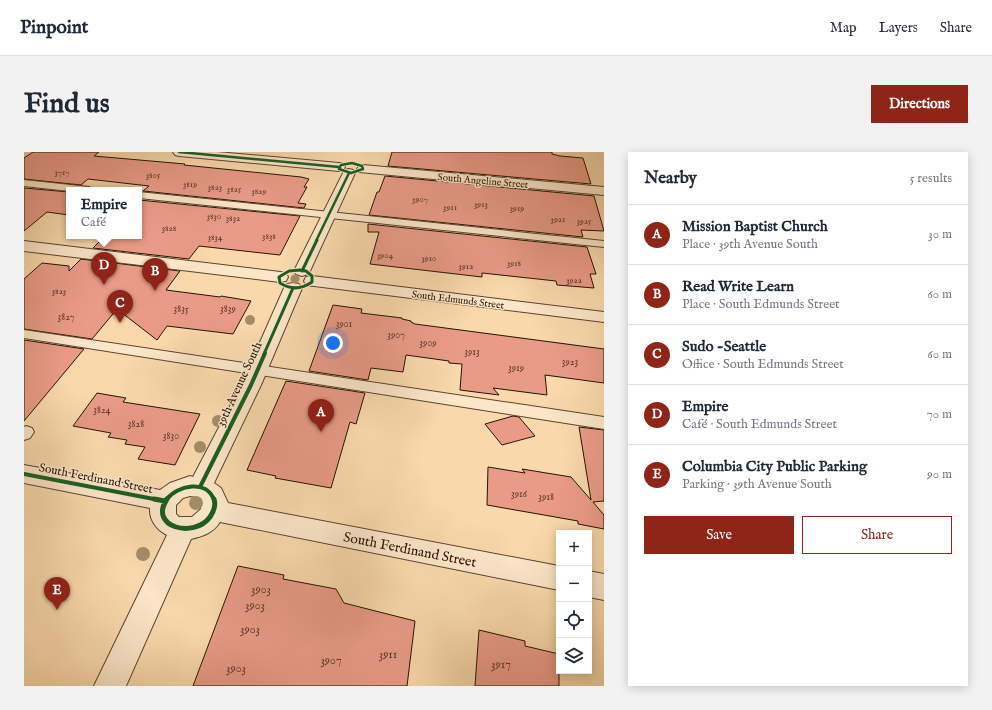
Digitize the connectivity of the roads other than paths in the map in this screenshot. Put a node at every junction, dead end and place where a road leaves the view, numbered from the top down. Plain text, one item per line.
1 (179, 152) edge
2 (360, 152) edge
3 (351, 168) junction
4 (24, 183) edge
5 (66, 188) edge
6 (604, 191) edge
7 (142, 195) edge
8 (330, 216) junction
9 (604, 244) edge
10 (24, 246) edge
11 (297, 279) junction
12 (604, 317) edge
13 (24, 334) edge
14 (258, 370) junction
15 (604, 423) edge
16 (24, 474) edge
17 (200, 487) junction
18 (165, 501) junction
19 (214, 511) junction
20 (183, 528) junction
21 (556, 577) edge
22 (592, 585) edge
23 (604, 587) edge
24 (110, 686) edge

1 - 3 street, South Angeline Street
2 - 3 street, 39th Avenue South
3 - 6 street, South Angeline Street
3 - 8 street, 39th Avenue South
4 - 5 lane
7 - 8 lane
8 - 9 lane
8 - 11 street, 39th Avenue South
10 - 11 street, South Edmunds Street
11 - 12 street, South Edmunds Street
11 - 14 street, 39th Avenue South
13 - 14 lane
14 - 15 lane
14 - 17 street, 39th Avenue South
16 - 18 street, South Ferdinand Street
17 - 18 street
17 - 19 street
18 - 20 street
19 - 20 street
19 - 21 street, South Ferdinand Street
20 - 24 street
22 - 23 street

